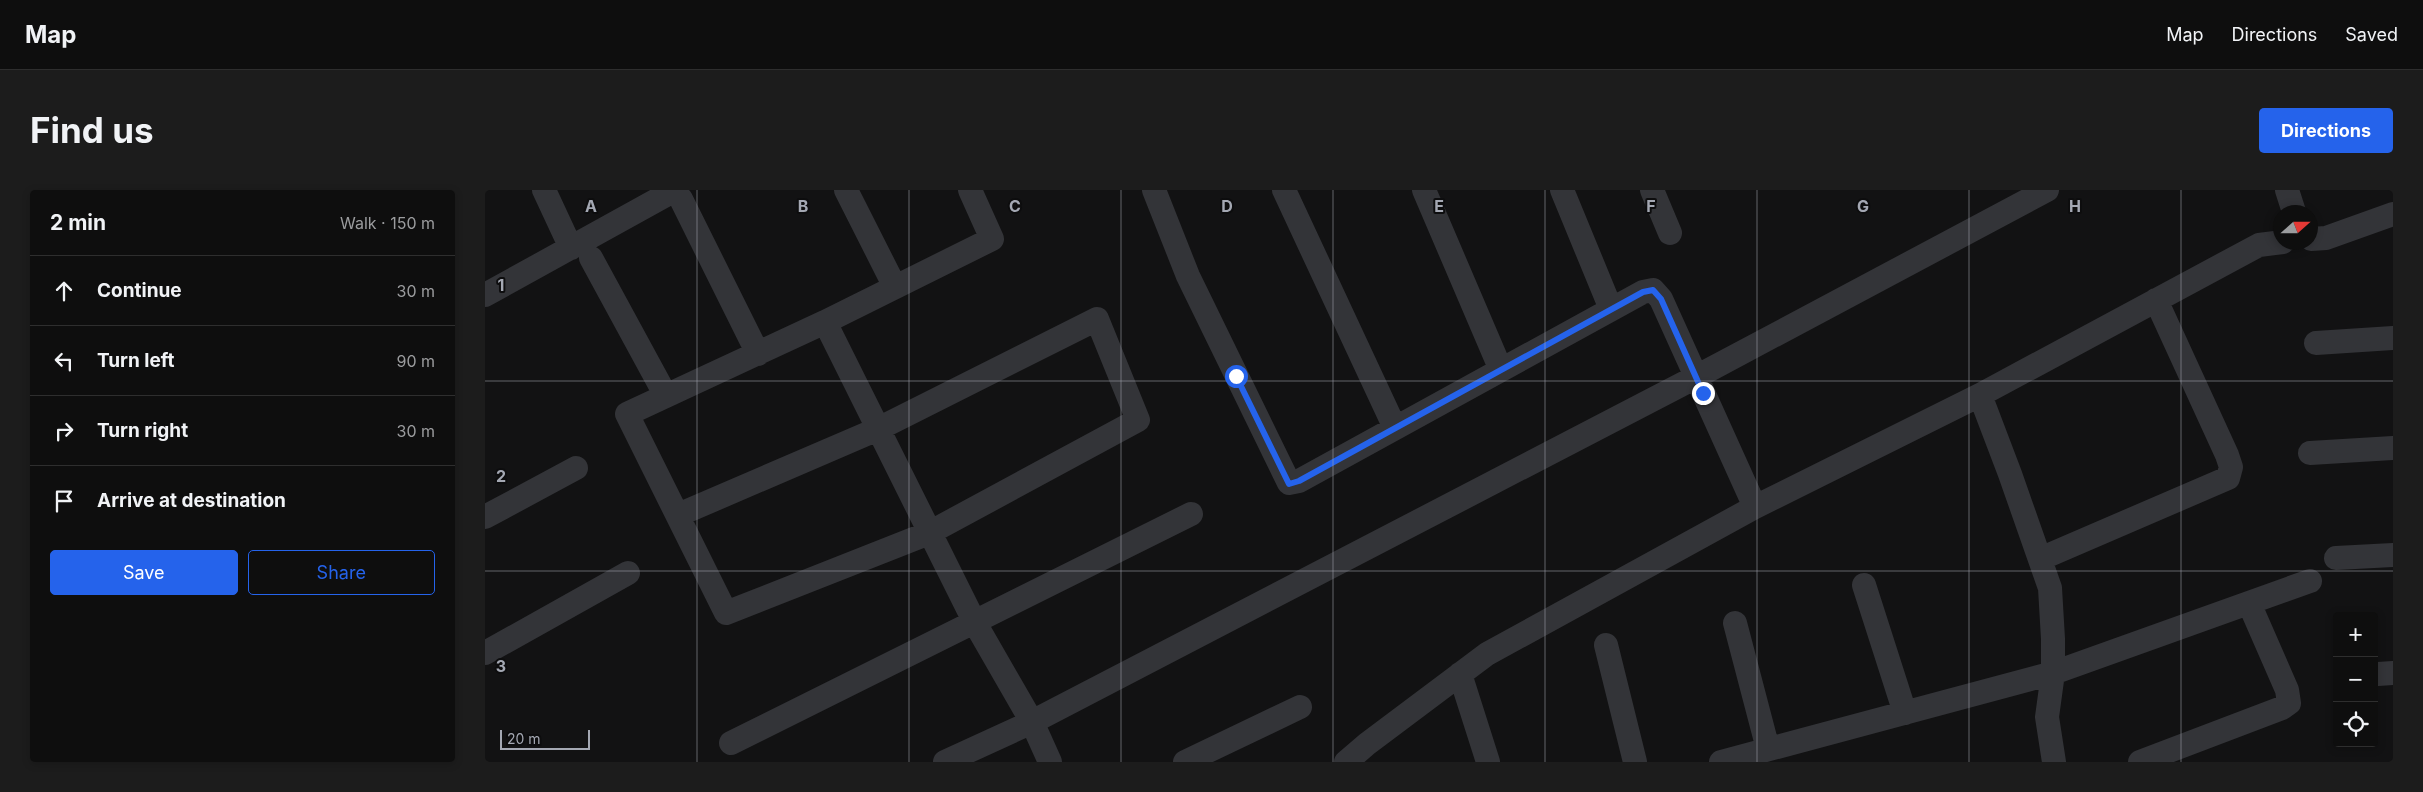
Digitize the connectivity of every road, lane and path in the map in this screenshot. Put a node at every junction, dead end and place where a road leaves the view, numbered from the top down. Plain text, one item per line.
1 (544, 190) edge
2 (846, 190) edge
3 (970, 190) edge
4 (1154, 190) edge
5 (1284, 190) edge
6 (1424, 190) edge
7 (1562, 190) edge
8 (1652, 190) edge
9 (2047, 190) edge
10 (2287, 190) edge
11 (678, 195) edge
12 (2292, 205) edge
13 (2393, 214) edge
14 (1670, 233) dead end
15 (2318, 239) edge
16 (2273, 243) edge
17 (581, 253) junction
18 (895, 287) junction
19 (485, 295) edge
20 (2155, 300) junction
21 (1611, 309) junction
22 (825, 322) junction
23 (2393, 338) edge
24 (2316, 343) dead end
25 (758, 354) junction
26 (1501, 370) junction
27 (1695, 377) junction
28 (1980, 395) junction
29 (666, 396) junction
30 (1395, 428) junction
31 (879, 429) junction
32 (2393, 448) edge
33 (2310, 453) dead end
34 (576, 468) dead end
35 (1755, 507) junction
36 (1191, 514) dead end
37 (677, 515) junction
38 (485, 517) edge
39 (929, 532) junction
40 (2393, 555) edge
41 (2336, 558) dead end
42 (2040, 559) junction
43 (629, 573) dead end
44 (2310, 581) dead end
45 (1864, 585) dead end
46 (2249, 603) junction
47 (975, 623) junction
48 (1735, 623) dead end
49 (1606, 645) dead end
50 (485, 653) edge
51 (2053, 673) junction
52 (1460, 674) junction
53 (1300, 707) dead end
54 (1905, 713) junction
55 (1032, 722) junction
56 (731, 743) dead end
57 (1768, 749) junction
58 (945, 762) edge
59 (1050, 762) edge
60 (1185, 762) edge
61 (1346, 762) edge
62 (1488, 762) edge
63 (1635, 762) edge
64 (1721, 762) edge
65 (2055, 762) edge
66 (2140, 762) edge

1 - 17 street
2 - 18 street
3 - 18 street
4 - 30 street
5 - 30 street
6 - 26 street
7 - 21 street
8 - 14 street
9 - 27 street
10 - 12 street
11 - 17 street
11 - 25 street
13 - 15 street
16 - 20 street
17 - 19 street
17 - 29 street
18 - 22 street
20 - 28 street
20 - 42 street
21 - 26 street
21 - 27 street
22 - 25 street
22 - 31 street
23 - 24 street
25 - 29 street
26 - 30 street
27 - 35 street
27 - 55 street
28 - 35 street
28 - 42 street
29 - 37 street
31 - 37 street
31 - 39 street
31 - 39 street
32 - 33 street
34 - 38 street
35 - 52 street
36 - 47 street
37 - 39 street
39 - 47 street
40 - 41 street
42 - 51 street
43 - 50 street
44 - 46 street
45 - 54 street
46 - 51 street
46 - 66 street
47 - 55 street
47 - 56 street
48 - 57 street
49 - 63 street
51 - 54 street
51 - 65 street
52 - 61 street
52 - 62 street
53 - 60 street
54 - 57 street
55 - 58 street
55 - 59 street
57 - 64 street

